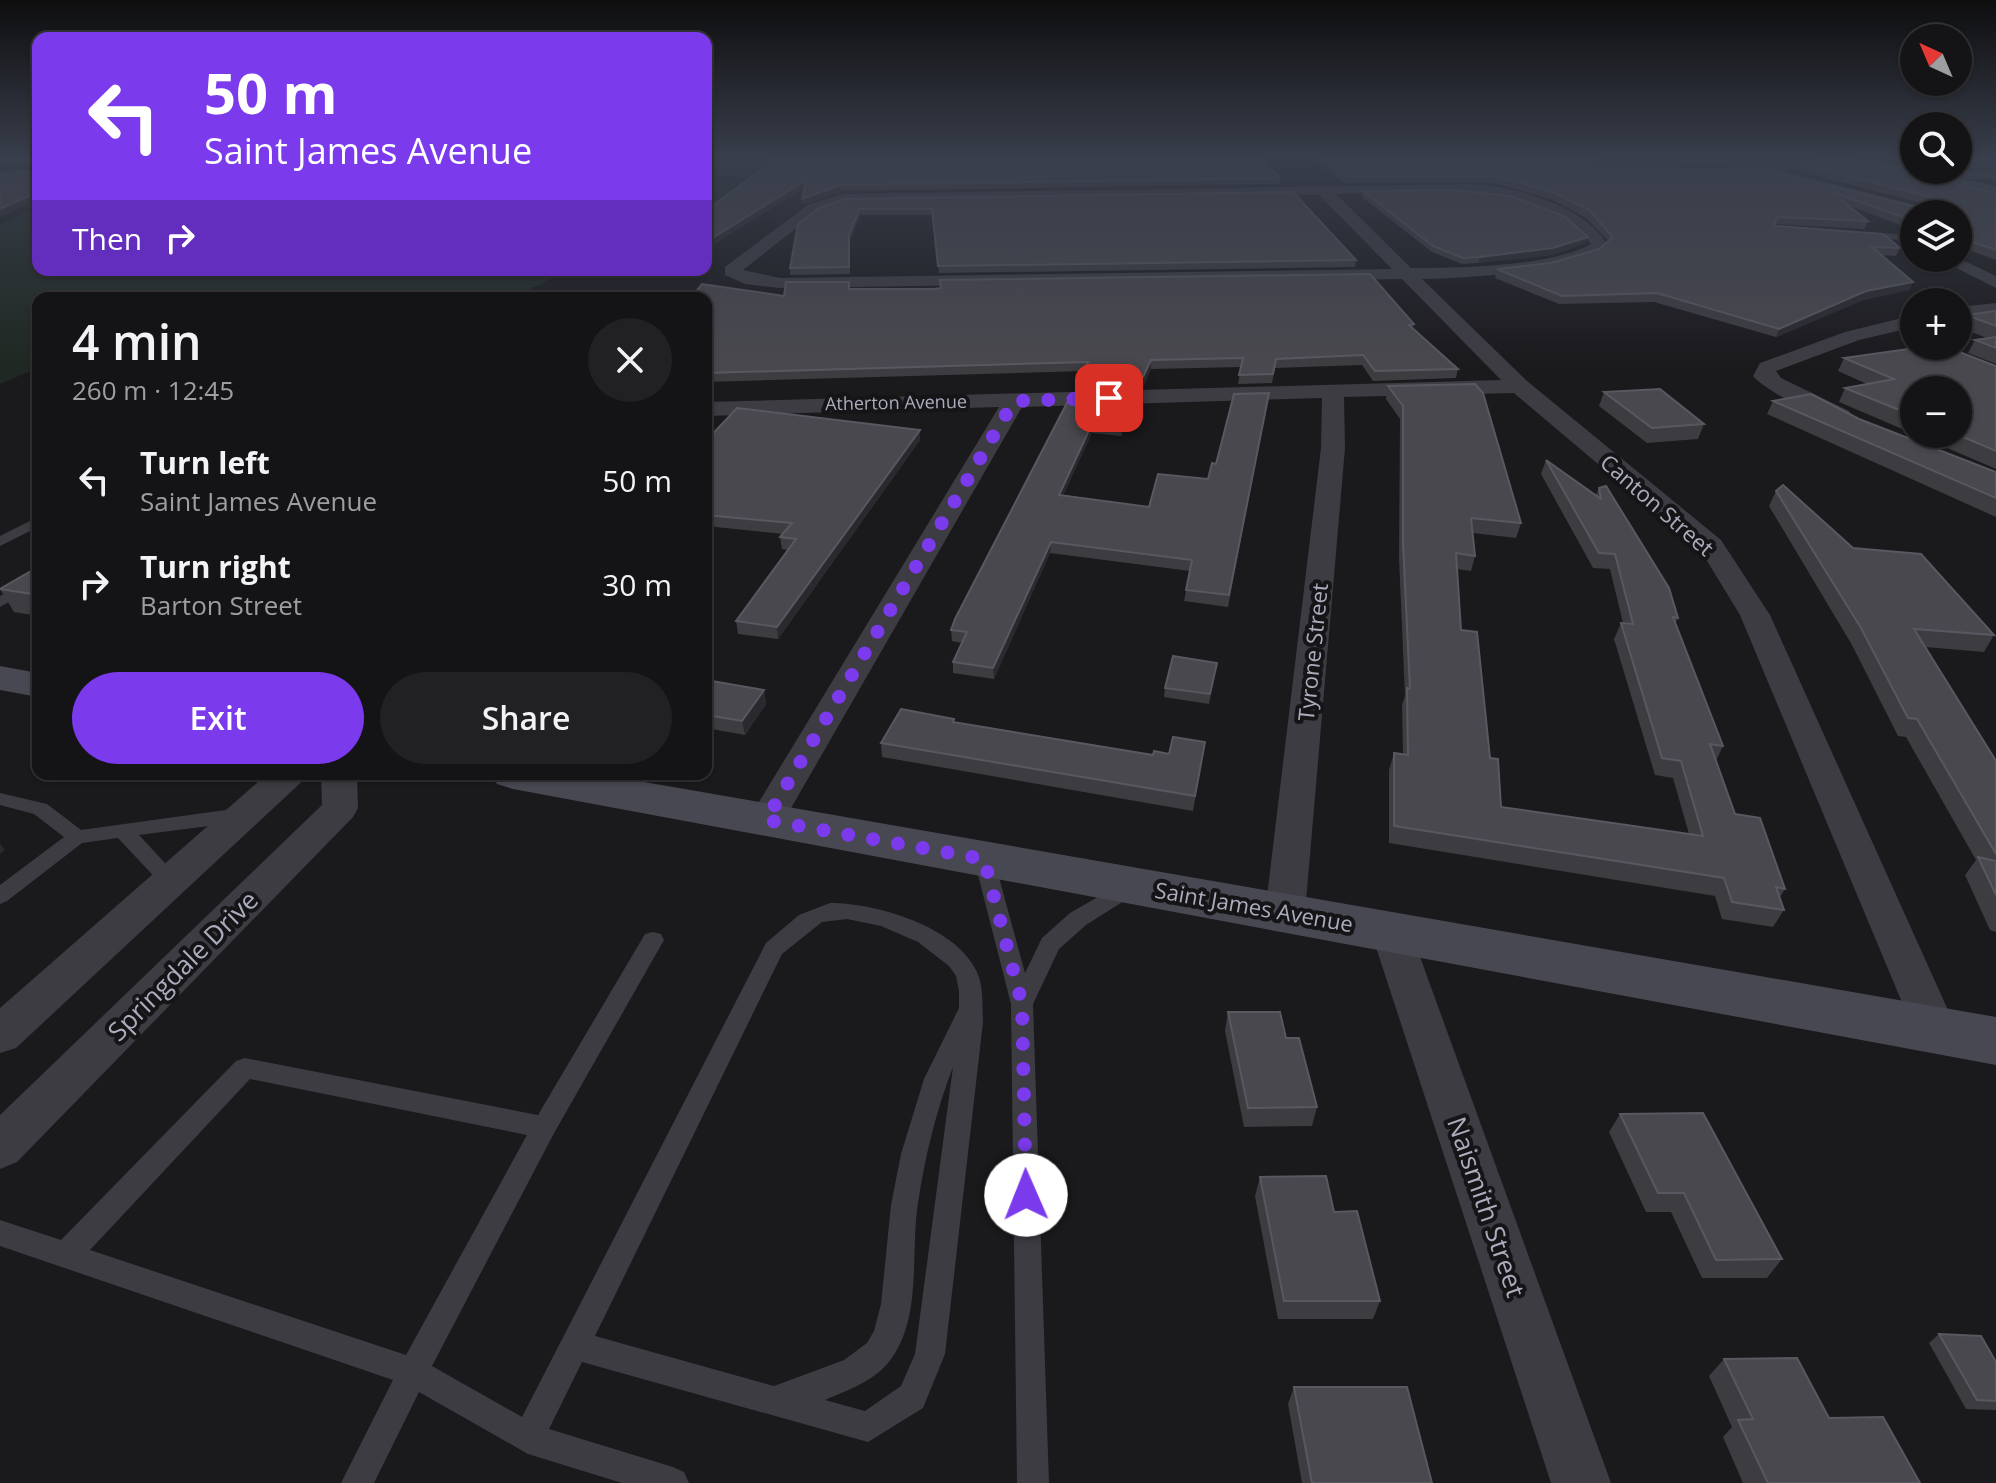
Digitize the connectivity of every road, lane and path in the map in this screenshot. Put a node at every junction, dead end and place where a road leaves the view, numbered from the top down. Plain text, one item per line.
1 (787, 228) edge
2 (1362, 228) edge
3 (1580, 228) edge
4 (1855, 234) edge
5 (1900, 237) edge
6 (1972, 271) edge
7 (1407, 273) junction
8 (1996, 283) edge
9 (1996, 309) edge
10 (1972, 312) edge
11 (1900, 324) edge
12 (1879, 328) junction
13 (1900, 336) edge
14 (1960, 360) edge
15 (1996, 374) edge
16 (1519, 386) junction
17 (1333, 392) junction
18 (1014, 401) junction
19 (712, 409) edge
20 (1861, 425) edge
21 (32, 524) edge
22 (0, 542) edge
23 (32, 583) edge
24 (0, 602) edge
25 (0, 678) edge
26 (32, 684) edge
27 (284, 780) edge
28 (339, 780) edge
29 (546, 780) edge
30 (0, 799) edge
31 (242, 814) junction
32 (766, 820) junction
33 (122, 830) junction
34 (77, 837) junction
35 (984, 859) junction
36 (170, 881) junction
37 (1134, 885) junction
38 (0, 896) edge
39 (1285, 913) junction
40 (1391, 932) junction
41 (653, 940) dead end
42 (1022, 1004) junction
43 (970, 1010) junction
44 (1935, 1030) junction
45 (0, 1035) edge
46 (1996, 1041) edge
47 (544, 1127) junction
48 (0, 1147) edge
49 (0, 1233) edge
50 (65, 1256) junction
51 (577, 1346) junction
52 (413, 1372) junction
53 (773, 1401) junction
54 (528, 1438) junction
55 (357, 1483) edge
56 (673, 1483) edge
57 (1033, 1483) edge
58 (1581, 1483) edge

1 - 7 street
2 - 7 street, Canton Street
3 - 7 street
4 - 5 lane
6 - 8 street
7 - 16 street, Canton Street
9 - 10 street
11 - 12 street
12 - 13 street
12 - 20 street
14 - 15 street
16 - 17 street, Atherton Avenue
16 - 44 street, Canton Street
17 - 18 street, Atherton Avenue
17 - 39 street, Tyrone Street
18 - 19 street, Atherton Avenue
18 - 32 street
21 - 22 lane
23 - 24 lane
25 - 26 main road
27 - 31 street
28 - 48 street, Springdale Drive
29 - 32 main road, Saint James Avenue
30 - 34 lane
31 - 33 lane
31 - 36 street
32 - 35 main road, Saint James Avenue
33 - 34 lane
33 - 36 lane
34 - 38 lane
35 - 37 main road, Saint James Avenue
35 - 42 lane
36 - 45 street
37 - 39 main road, Saint James Avenue
37 - 42 lane
39 - 40 main road, Saint James Avenue
40 - 44 main road, Saint James Avenue
40 - 58 street, Naismith Street
41 - 47 lane
42 - 57 lane
43 - 51 lane
43 - 53 lane
43 - 53 lane
44 - 46 main road, Saint James Avenue
47 - 50 lane
47 - 52 lane
49 - 50 lane
50 - 52 lane
51 - 53 lane
51 - 54 lane
52 - 54 lane
52 - 55 lane
54 - 56 lane

